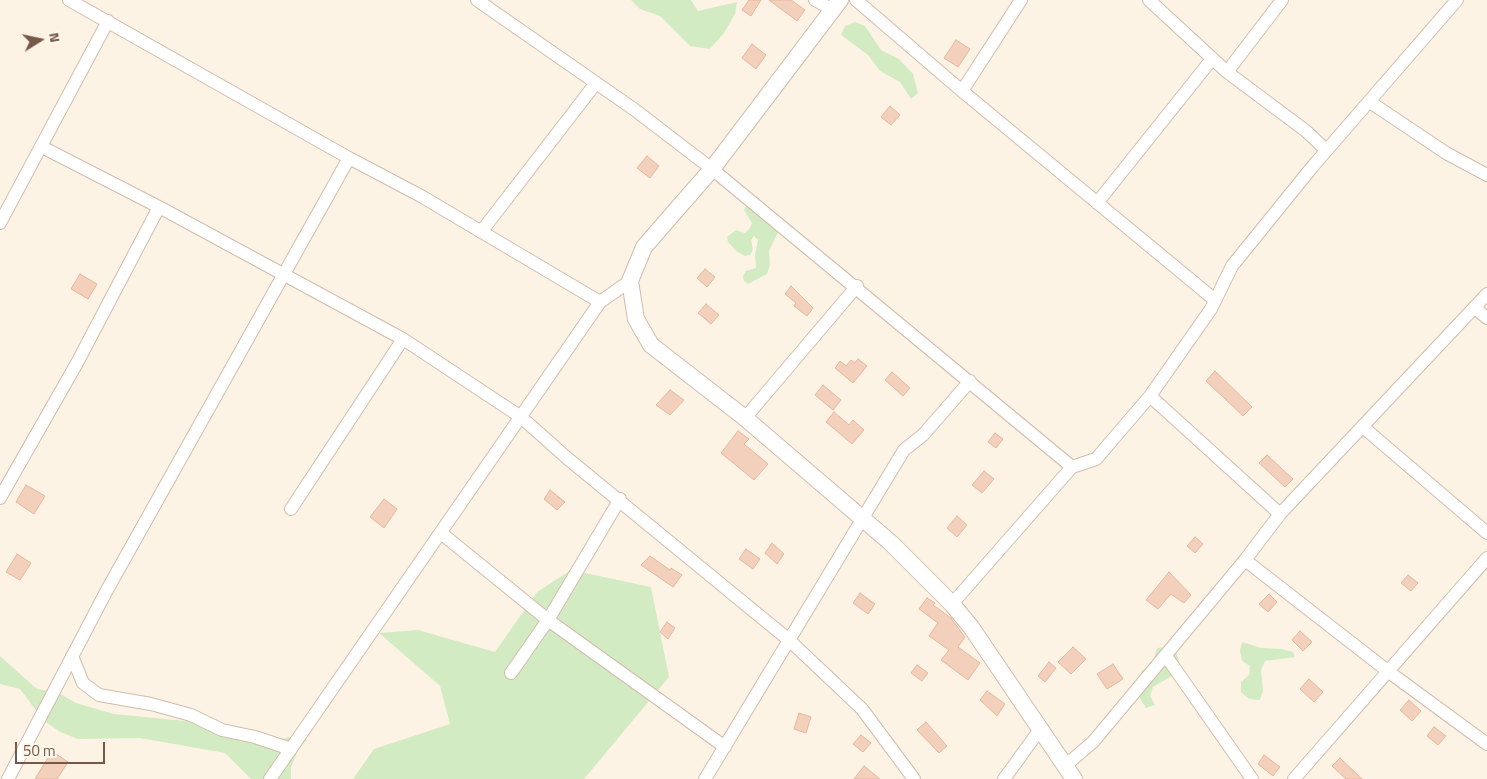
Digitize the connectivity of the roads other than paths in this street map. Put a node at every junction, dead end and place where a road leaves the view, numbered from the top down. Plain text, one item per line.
1 (69, 0) edge
2 (477, 0) edge
3 (815, 0) edge
4 (856, 0) edge
5 (1021, 0) edge
6 (1149, 0) edge
7 (1282, 0) edge
8 (1457, 0) edge
9 (836, 5) edge
10 (108, 21) junction
11 (1212, 59) junction
12 (1227, 72) junction
13 (596, 83) junction
14 (962, 91) junction
15 (1370, 102) junction
16 (42, 147) junction
17 (1326, 150) junction
18 (349, 158) junction
19 (712, 169) junction
20 (1487, 175) edge
21 (1097, 203) junction
22 (159, 207) junction
23 (0, 223) edge
24 (481, 232) junction
25 (282, 275) junction
26 (630, 281) junction
27 (857, 286) junction
28 (1487, 294) edge
29 (1215, 300) junction
30 (600, 302) junction
31 (1475, 308) junction
32 (1487, 318) edge
33 (403, 339) junction
34 (970, 381) junction
35 (1150, 396) junction
36 (522, 417) junction
37 (745, 418) junction
38 (1364, 427) junction
39 (1072, 467) junction
40 (0, 498) edge
41 (620, 499) junction
42 (291, 509) dead end
43 (1280, 514) junction
44 (863, 519) junction
45 (441, 533) junction
46 (1487, 533) edge
47 (1487, 558) edge
48 (1245, 560) junction
49 (952, 604) junction
50 (548, 620) junction
51 (789, 640) junction
52 (72, 656) junction
53 (1166, 656) junction
54 (1389, 672) junction
55 (511, 673) dead end
56 (1041, 728) junction
57 (1487, 744) edge
58 (725, 748) junction
59 (290, 749) junction
60 (1070, 772) edge
61 (8, 779) edge
62 (270, 779) edge
63 (705, 779) edge
64 (914, 779) edge
65 (1004, 779) edge
66 (1252, 779) edge
67 (1294, 779) edge

1 - 10 street
2 - 13 street
3 - 9 street
4 - 14 street
5 - 14 street
6 - 11 street
7 - 12 street
8 - 15 street
9 - 19 street
10 - 16 street
10 - 18 street
11 - 12 street
11 - 21 street
12 - 17 street
13 - 19 street
13 - 24 street
14 - 21 street
15 - 17 street
15 - 20 street
16 - 22 street
16 - 23 street
17 - 29 street
18 - 24 street
18 - 25 street
19 - 26 street
19 - 27 street
21 - 29 street
22 - 25 street
22 - 40 street
24 - 30 street
25 - 33 street
25 - 52 street
26 - 30 street
26 - 37 street
27 - 34 street
27 - 37 street
28 - 31 street
29 - 35 street
30 - 36 street
31 - 32 street
31 - 38 street
33 - 36 street
33 - 42 street
34 - 39 street
34 - 44 street
35 - 39 street
35 - 43 street
36 - 41 street
36 - 45 street
37 - 44 street
38 - 43 street
38 - 46 street
39 - 49 street
41 - 50 street
41 - 51 street
43 - 48 street
44 - 49 street
44 - 51 street
45 - 50 street
45 - 59 street
47 - 54 street
48 - 53 street
48 - 54 street
49 - 56 street
50 - 55 street
50 - 58 street
51 - 58 street
51 - 64 street
52 - 59 street
52 - 61 street
53 - 60 street
53 - 66 street
54 - 57 street
54 - 67 street
56 - 60 street
56 - 65 street
58 - 63 street
59 - 62 street

